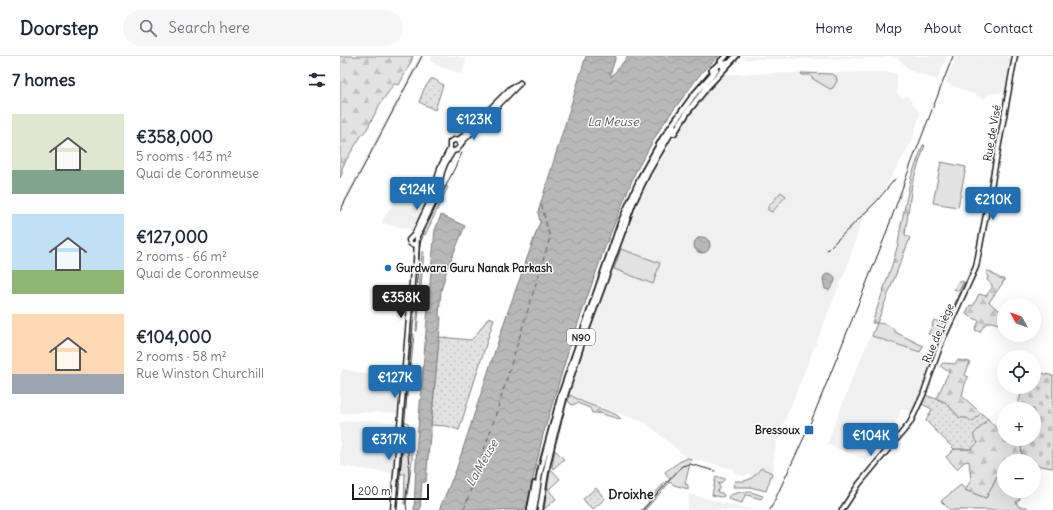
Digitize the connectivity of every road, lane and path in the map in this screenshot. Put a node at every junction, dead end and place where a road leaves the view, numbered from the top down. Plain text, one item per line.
1 (736, 56) edge
2 (1015, 56) edge
3 (728, 58) edge
4 (723, 66) junction
5 (690, 108) junction
6 (670, 128) junction
7 (458, 140) junction
8 (664, 143) junction
9 (460, 145) junction
10 (450, 147) junction
11 (455, 150) junction
12 (621, 222) junction
13 (412, 237) junction
14 (620, 239) junction
15 (415, 242) junction
16 (616, 250) junction
17 (977, 260) joint
18 (549, 436) junction
19 (546, 472) junction
20 (393, 510) edge
21 (530, 510) edge
22 (535, 510) edge
23 (540, 510) edge
24 (842, 510) edge

1 - 3 main road
2 - 17 main road, Rue de Visé
3 - 4 main road
3 - 4 main road
4 - 5 main road
4 - 6 main road
5 - 8 main road
5 - 14 main road
6 - 8 main road, N90
6 - 12 main road, N90
7 - 9 main road
7 - 9 main road
7 - 10 main road
8 - 14 main road, N90
9 - 11 main road
10 - 11 main road
10 - 13 main road
11 - 15 main road
12 - 16 main road
12 - 18 main road, N90
13 - 15 main road
13 - 15 main road
14 - 16 main road, N90
15 - 20 main road
16 - 19 main road, N90
17 - 24 main road, Rue de Liège
18 - 21 main road, N90
18 - 22 main road, N90
19 - 22 main road, N90
19 - 23 main road, N90

